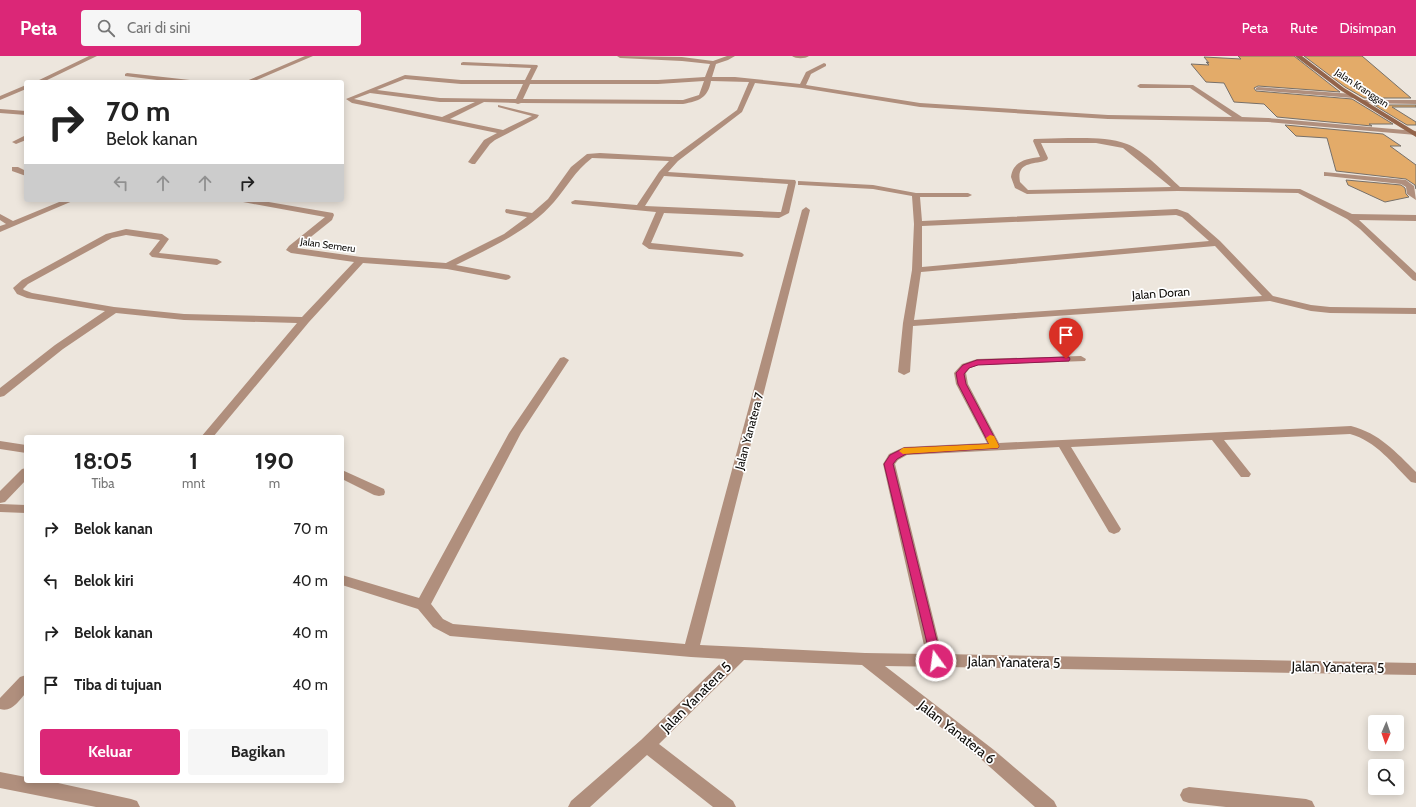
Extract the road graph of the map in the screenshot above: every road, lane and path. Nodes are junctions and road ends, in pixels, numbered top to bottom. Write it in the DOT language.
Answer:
graph roads {
  1 [pos="94,56"];
  2 [pos="310,56"];
  3 [pos="622,56"];
  4 [pos="732,56"];
  5 [pos="795,56"];
  6 [pos="806,56"];
  7 [pos="1298,56"];
  8 [pos="684,57"];
  9 [pos="713,63"];
  10 [pos="463,64"];
  11 [pos="824,65"];
  12 [pos="127,75"];
  13 [pos="708,79"];
  14 [pos="42,80"];
  15 [pos="172,80"];
  16 [pos="252,80"];
  17 [pos="528,81"];
  18 [pos="753,81"];
  19 [pos="802,86"];
  20 [pos="1140,86"];
  21 [pos="24,88"];
  22 [pos="1258,89"];
  23 [pos="370,91"];
  24 [pos="1353,96"];
  25 [pos="0,98"];
  26 [pos="479,101"];
  27 [pos="518,102"];
  28 [pos="1363,102"];
  29 [pos="1416,102"];
  30 [pos="0,111"];
  31 [pos="8,112"];
  32 [pos="24,113"];
  33 [pos="0,115"];
  34 [pos="444,119"];
  35 [pos="1241,120"];
  36 [pos="504,132"];
  37 [pos="1415,134"];
  38 [pos="24,138"];
  39 [pos="16,142"];
  40 [pos="675,159"];
  41 [pos="472,162"];
  42 [pos="15,169"];
  43 [pos="24,173"];
  44 [pos="662,174"];
  45 [pos="1327,174"];
  46 [pos="801,183"];
  47 [pos="1178,190"];
  48 [pos="916,195"];
  49 [pos="968,195"];
  50 [pos="1416,198"];
  51 [pos="66,202"];
  52 [pos="255,202"];
  53 [pos="575,202"];
  54 [pos="640,208"];
  55 [pos="661,210"];
  56 [pos="806,210"];
  57 [pos="509,211"];
  58 [pos="534,216"];
  59 [pos="0,217"];
  60 [pos="1350,217"];
  61 [pos="1416,218"];
  62 [pos="13,224"];
  63 [pos="918,224"];
  64 [pos="0,229"];
  65 [pos="1216,243"];
  66 [pos="739,254"];
  67 [pos="361,260"];
  68 [pos="217,262"];
  69 [pos="447,266"];
  70 [pos="917,270"];
  71 [pos="506,277"];
  72 [pos="1416,278"];
  73 [pos="1270,298"];
  74 [pos="114,310"];
  75 [pos="1416,311"];
  76 [pos="305,320"];
  77 [pos="908,323"];
  78 [pos="1081,359"];
  79 [pos="564,360"];
  80 [pos="904,372"];
  81 [pos="0,394"];
  82 [pos="209,435"];
  83 [pos="1215,436"];
  84 [pos="0,445"];
  85 [pos="1064,445"];
  86 [pos="995,446"];
  87 [pos="24,449"];
  88 [pos="24,474"];
  89 [pos="1245,474"];
  90 [pos="344,475"];
  91 [pos="1416,479"];
  92 [pos="379,492"];
  93 [pos="0,499"];
  94 [pos="0,508"];
  95 [pos="24,509"];
  96 [pos="1114,529"];
  97 [pos="344,581"];
  98 [pos="423,606"];
  99 [pos="691,651"];
  100 [pos="740,654"];
  101 [pos="865,659"];
  102 [pos="936,661"];
  103 [pos="1416,669"];
  104 [pos="24,684"];
  105 [pos="5,704"];
  106 [pos="647,745"];
  107 [pos="0,780"];
  108 [pos="1189,795"];
  109 [pos="131,807"];
  110 [pos="576,807"];
  111 [pos="727,807"];
  112 [pos="1048,807"];
  113 [pos="1306,807"];
  1 -- 14 [label="street"];
  2 -- 16 [label="street"];
  3 -- 8 [label="street"];
  4 -- 9 [label="street"];
  5 -- 6 [label="street"];
  7 -- 24 [label="main road, Jalan Kranggan"];
  8 -- 9 [label="street"];
  9 -- 13 [label="street"];
  10 -- 17 [label="street"];
  11 -- 19 [label="street"];
  12 -- 15 [label="street"];
  13 -- 17 [label="street"];
  13 -- 18 [label="street"];
  13 -- 27 [label="street"];
  17 -- 23 [label="street"];
  17 -- 27 [label="street"];
  18 -- 19 [label="street"];
  18 -- 40 [label="street"];
  19 -- 35 [label="street"];
  20 -- 35 [label="street"];
  21 -- 25 [label="street"];
  22 -- 24 [label="street"];
  23 -- 26 [label="street"];
  23 -- 34 [label="street"];
  24 -- 28 [label="main road, Jalan Kranggan"];
  26 -- 27 [label="street"];
  26 -- 34 [label="street"];
  26 -- 36 [label="street"];
  28 -- 29 [label="street"];
  28 -- 37 [label="main road, Jalan Kranggan"];
  30 -- 31 [label="street"];
  31 -- 32 [label="street"];
  31 -- 33 [label="street"];
  34 -- 36 [label="street"];
  35 -- 37 [label="street"];
  36 -- 41 [label="street"];
  38 -- 39 [label="street"];
  40 -- 44 [label="street"];
  40 -- 58 [label="street"];
  42 -- 43 [label="street"];
  44 -- 54 [label="street"];
  44 -- 55 [label="street"];
  45 -- 50 [label="street"];
  46 -- 48 [label="street"];
  47 -- 47 [label="street"];
  47 -- 60 [label="street"];
  48 -- 49 [label="street"];
  48 -- 63 [label="street"];
  51 -- 62 [label="street"];
  52 -- 67 [label="street, Jalan Semeru"];
  53 -- 54 [label="street"];
  54 -- 55 [label="street"];
  55 -- 66 [label="street"];
  56 -- 99 [label="street, Jalan Yanatera 7"];
  57 -- 58 [label="street"];
  58 -- 69 [label="street"];
  59 -- 62 [label="street"];
  60 -- 61 [label="street"];
  60 -- 72 [label="street"];
  62 -- 64 [label="street"];
  63 -- 65 [label="street"];
  63 -- 70 [label="street"];
  65 -- 70 [label="street"];
  65 -- 73 [label="street"];
  67 -- 69 [label="street"];
  67 -- 76 [label="street"];
  68 -- 74 [label="street"];
  69 -- 71 [label="street"];
  70 -- 77 [label="street"];
  73 -- 75 [label="street, Jalan Doran"];
  73 -- 77 [label="street, Jalan Doran"];
  74 -- 76 [label="street"];
  74 -- 81 [label="street"];
  76 -- 82 [label="street"];
  77 -- 80 [label="street"];
  78 -- 86 [label="street"];
  79 -- 98 [label="street"];
  83 -- 85 [label="street"];
  83 -- 89 [label="street"];
  83 -- 91 [label="street"];
  84 -- 87 [label="street"];
  85 -- 86 [label="street"];
  85 -- 96 [label="street"];
  86 -- 102 [label="street"];
  88 -- 93 [label="street"];
  90 -- 92 [label="street"];
  94 -- 95 [label="street"];
  97 -- 98 [label="street"];
  98 -- 99 [label="street"];
  99 -- 100 [label="street"];
  100 -- 101 [label="street, Jalan Yanatera 5"];
  100 -- 106 [label="street, Jalan Yanatera 5"];
  101 -- 102 [label="street, Jalan Yanatera 5"];
  101 -- 112 [label="street, Jalan Yanatera 6"];
  102 -- 103 [label="street, Jalan Yanatera 5"];
  104 -- 105 [label="street"];
  106 -- 110 [label="street, Jalan Yanatera 5"];
  106 -- 111 [label="street"];
  107 -- 109 [label="street"];
  108 -- 113 [label="street"];
}
